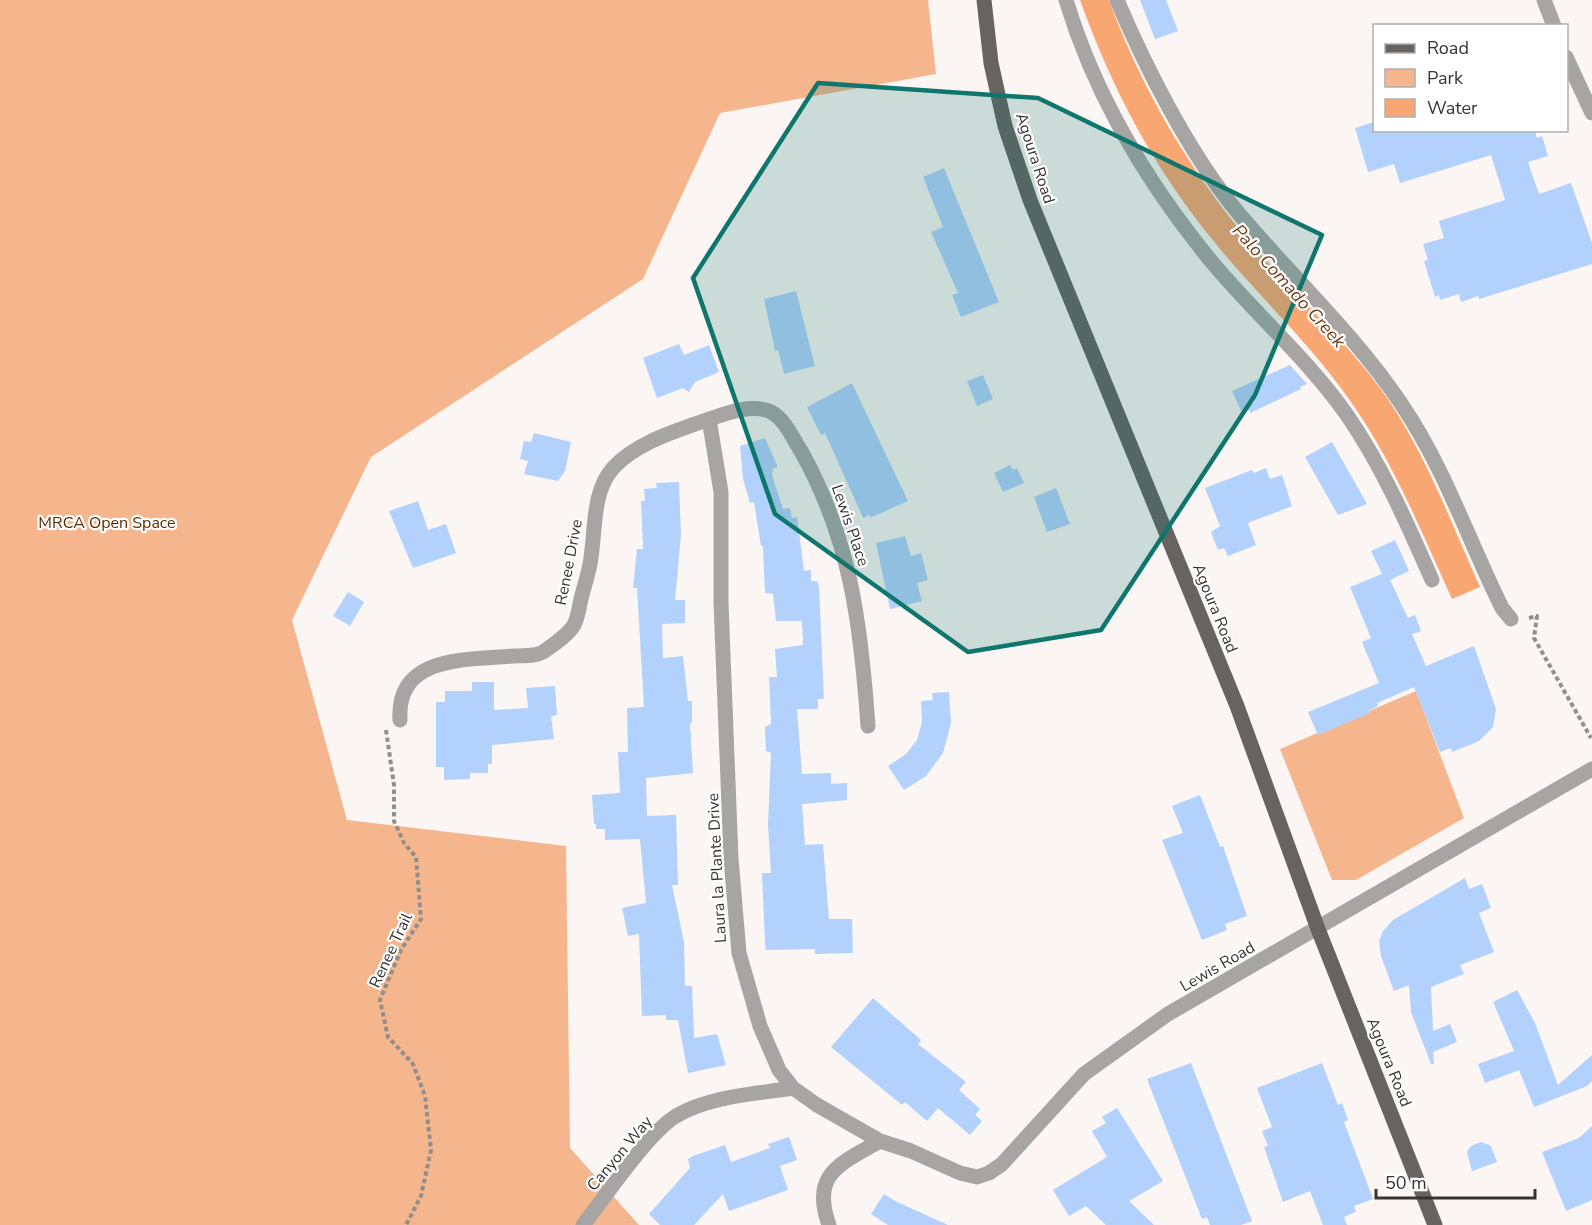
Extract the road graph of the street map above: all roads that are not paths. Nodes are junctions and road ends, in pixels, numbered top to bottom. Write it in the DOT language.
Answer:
graph roads {
  1 [pos="984,0"];
  2 [pos="1066,0"];
  3 [pos="1117,0"];
  4 [pos="1544,0"];
  5 [pos="1553,24"];
  6 [pos="1568,61"];
  7 [pos="1592,113"];
  8 [pos="709,419"];
  9 [pos="1432,580"];
  10 [pos="1511,619"];
  11 [pos="400,720"];
  12 [pos="868,726"];
  13 [pos="1592,769"];
  14 [pos="1318,929"];
  15 [pos="793,1088"];
  16 [pos="880,1141"];
  17 [pos="583,1225"];
  18 [pos="829,1225"];
  19 [pos="1435,1225"];
  1 -- 14 [label="main road, Agoura Road"];
  2 -- 9 [label="street"];
  3 -- 10 [label="street"];
  4 -- 5 [label="street"];
  6 -- 7 [label="street"];
  8 -- 11 [label="street, Renee Drive"];
  8 -- 12 [label="street, Lewis Place"];
  8 -- 15 [label="street, Laura la Plante Drive"];
  13 -- 14 [label="street, Lewis Road"];
  14 -- 16 [label="street, Lewis Road"];
  14 -- 19 [label="main road, Agoura Road"];
  15 -- 16 [label="street, Laura la Plante Drive"];
  15 -- 17 [label="street, Canyon Way"];
  16 -- 18 [label="street"];
}
